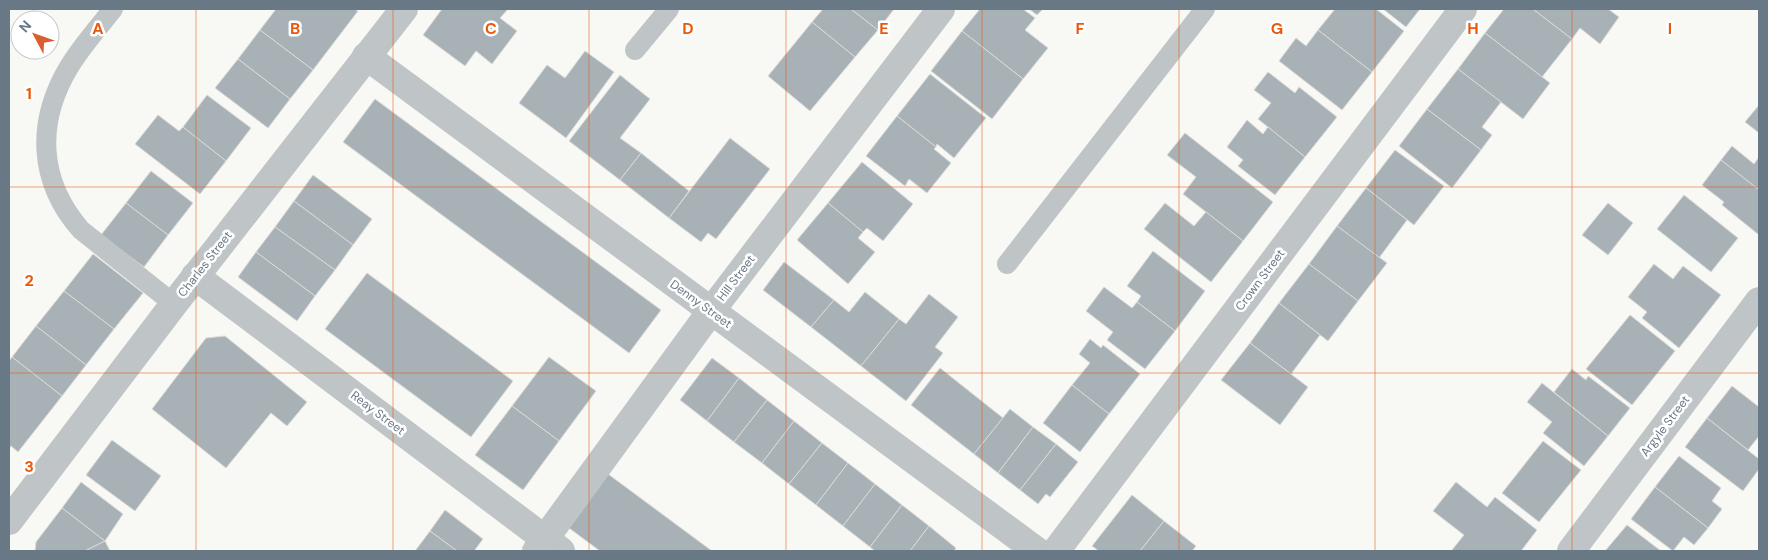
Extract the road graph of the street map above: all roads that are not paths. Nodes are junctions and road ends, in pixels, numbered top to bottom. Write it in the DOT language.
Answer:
graph roads {
  1 [pos="113,9"];
  2 [pos="404,9"];
  3 [pos="670,9"];
  4 [pos="941,9"];
  5 [pos="1205,9"];
  6 [pos="1463,9"];
  7 [pos="635,50"];
  8 [pos="366,56"];
  9 [pos="1007,264"];
  10 [pos="195,276"];
  11 [pos="1759,301"];
  12 [pos="174,304"];
  13 [pos="711,311"];
  14 [pos="9,521"];
  15 [pos="547,547"];
  16 [pos="1037,551"];
  17 [pos="1056,551"];
  18 [pos="1571,551"];
  1 -- 12 [label="lane"];
  2 -- 8 [label="street, Charles Street"];
  3 -- 7 [label="lane"];
  4 -- 13 [label="street, Hill Street"];
  5 -- 9 [label="lane"];
  6 -- 17 [label="street, Crown Street"];
  8 -- 10 [label="street, Charles Street"];
  8 -- 13 [label="street, Denny Street"];
  10 -- 12 [label="street, Charles Street"];
  10 -- 15 [label="street, Reay Street"];
  11 -- 18 [label="street, Argyle Street"];
  12 -- 14 [label="street, Charles Street"];
  13 -- 15 [label="street, Hill Street"];
  13 -- 16 [label="street, Denny Street"];
}
